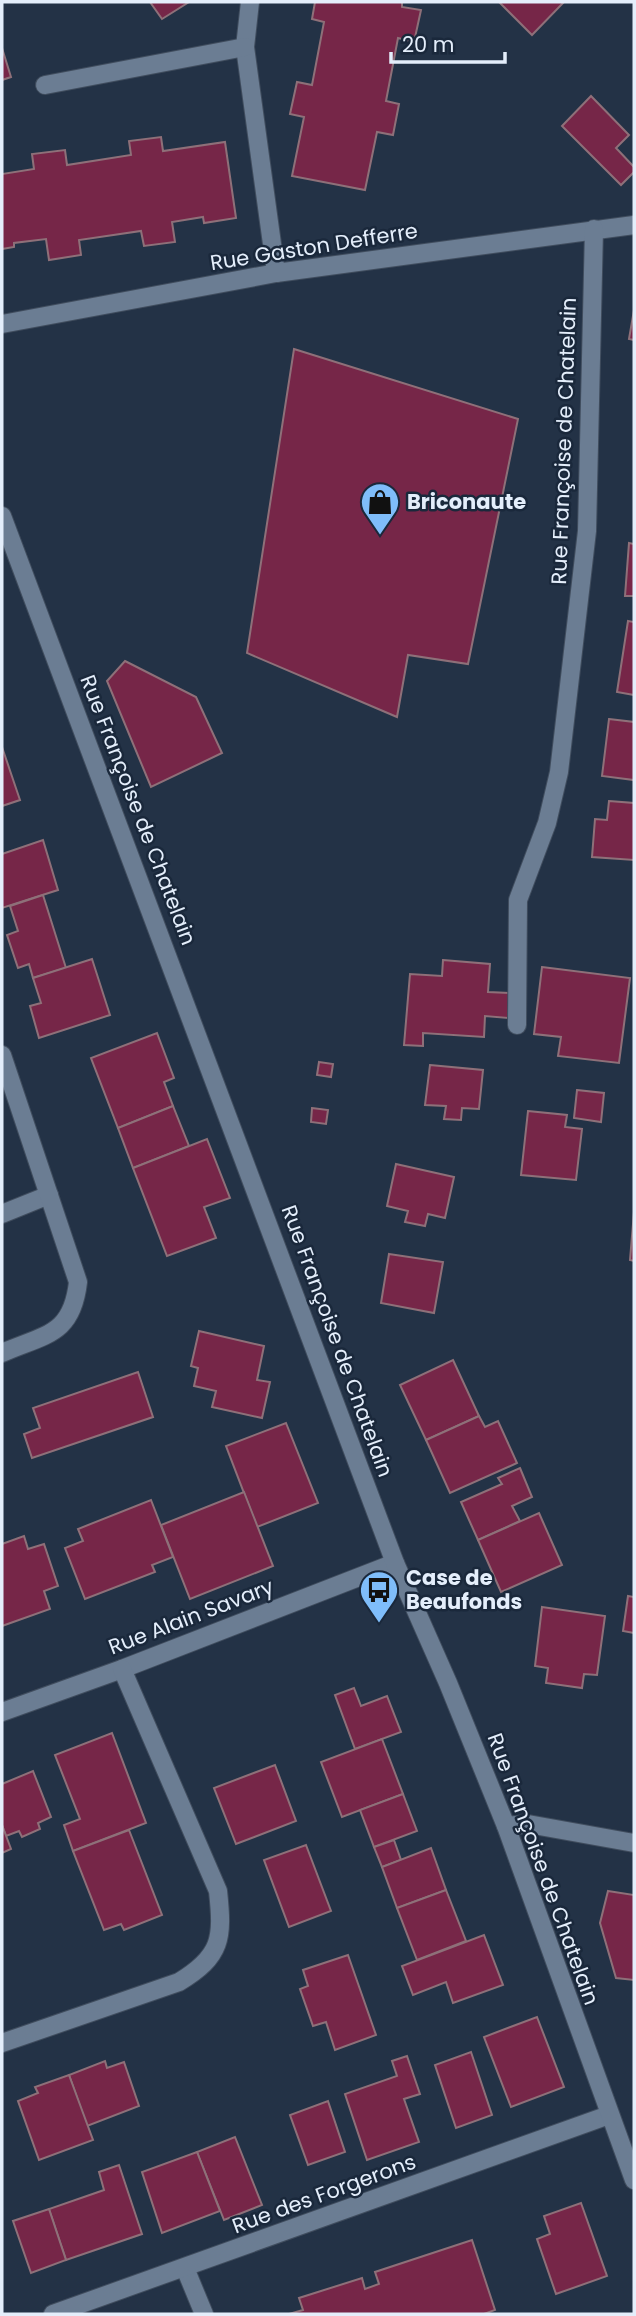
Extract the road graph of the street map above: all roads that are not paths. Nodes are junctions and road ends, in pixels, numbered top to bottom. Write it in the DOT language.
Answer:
graph roads {
  1 [pos="250,2"];
  2 [pos="245,47"];
  3 [pos="45,85"];
  4 [pos="634,225"];
  5 [pos="594,229"];
  6 [pos="276,273"];
  7 [pos="2,324"];
  8 [pos="2,516"];
  9 [pos="517,1025"];
  10 [pos="2,1055"];
  11 [pos="6,1088"];
  12 [pos="49,1195"];
  13 [pos="2,1214"];
  14 [pos="2,1353"];
  15 [pos="395,1563"];
  16 [pos="122,1669"];
  17 [pos="2,1712"];
  18 [pos="506,1826"];
  19 [pos="634,1843"];
  20 [pos="2,2043"];
  21 [pos="610,2115"];
  22 [pos="634,2180"];
  23 [pos="185,2268"];
  24 [pos="53,2314"];
  25 [pos="204,2314"];
  1 -- 2 [label="street"];
  2 -- 3 [label="street"];
  2 -- 6 [label="street"];
  4 -- 5 [label="street, Rue Gaston Defferre"];
  5 -- 6 [label="street, Rue Gaston Defferre"];
  5 -- 9 [label="street, Rue Françoise de Chatelain"];
  6 -- 7 [label="street, Rue Gaston Defferre"];
  8 -- 15 [label="street, Rue Françoise de Chatelain"];
  10 -- 11 [label="street"];
  11 -- 12 [label="street"];
  12 -- 13 [label="street"];
  12 -- 14 [label="street"];
  15 -- 16 [label="street, Rue Alain Savary"];
  15 -- 18 [label="street, Rue Françoise de Chatelain"];
  16 -- 17 [label="street, Rue Alain Savary"];
  16 -- 20 [label="street"];
  18 -- 19 [label="street"];
  18 -- 21 [label="street, Rue Françoise de Chatelain"];
  21 -- 22 [label="street, Rue Françoise de Chatelain"];
  21 -- 23 [label="street, Rue des Forgerons"];
  23 -- 24 [label="street, Rue des Forgerons"];
  23 -- 25 [label="street"];
}
